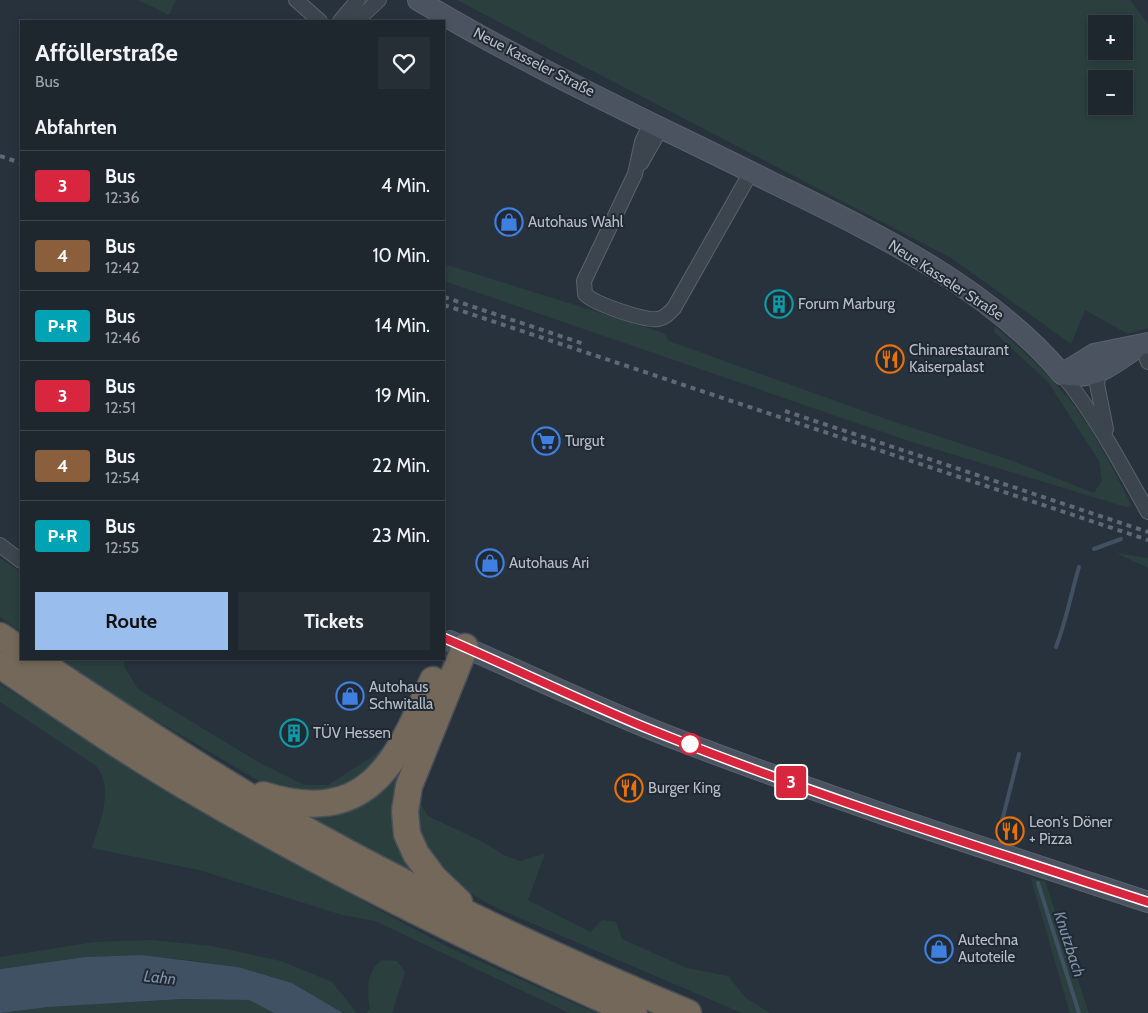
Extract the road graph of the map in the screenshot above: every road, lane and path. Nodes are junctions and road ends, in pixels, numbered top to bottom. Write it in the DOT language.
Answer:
graph roads {
  1 [pos="296,0"];
  2 [pos="358,0"];
  3 [pos="379,0"];
  4 [pos="418,0"];
  5 [pos="319,20"];
  6 [pos="341,20"];
  7 [pos="350,20"];
  8 [pos="656,125"];
  9 [pos="751,172"];
  10 [pos="1146,350"];
  11 [pos="1099,372"];
  12 [pos="1062,374"];
  13 [pos="1108,440"];
  14 [pos="1148,512"];
  15 [pos="0,545"];
  16 [pos="20,560"];
  17 [pos="0,636"];
  18 [pos="449,648"];
  19 [pos="20,649"];
  20 [pos="36,660"];
  21 [pos="443,660"];
  22 [pos="0,665"];
  23 [pos="231,786"];
  24 [pos="1148,902"];
  25 [pos="474,916"];
  26 [pos="634,1013"];
  27 [pos="688,1013"];
  1 -- 5 [label="street"];
  2 -- 6 [label="street"];
  3 -- 7 [label="street"];
  4 -- 8 [label="main road, Neue Kasseler Straße"];
  8 -- 9 [label="main road, Neue Kasseler Straße"];
  8 -- 9 [label="street"];
  9 -- 12 [label="main road, Neue Kasseler Straße"];
  10 -- 11 [label="main road"];
  10 -- 12 [label="main road"];
  11 -- 12 [label="main road"];
  11 -- 13 [label="street"];
  12 -- 13 [label="street, Neue Kasseler Straße"];
  13 -- 14 [label="street, Neue Kasseler Straße"];
  15 -- 16 [label="street"];
  17 -- 19 [label="highway"];
  18 -- 24 [label="main road"];
  18 -- 25 [label="highway"];
  20 -- 23 [label="highway"];
  21 -- 23 [label="highway"];
  22 -- 26 [label="highway"];
  23 -- 25 [label="highway"];
  25 -- 27 [label="highway"];
}
